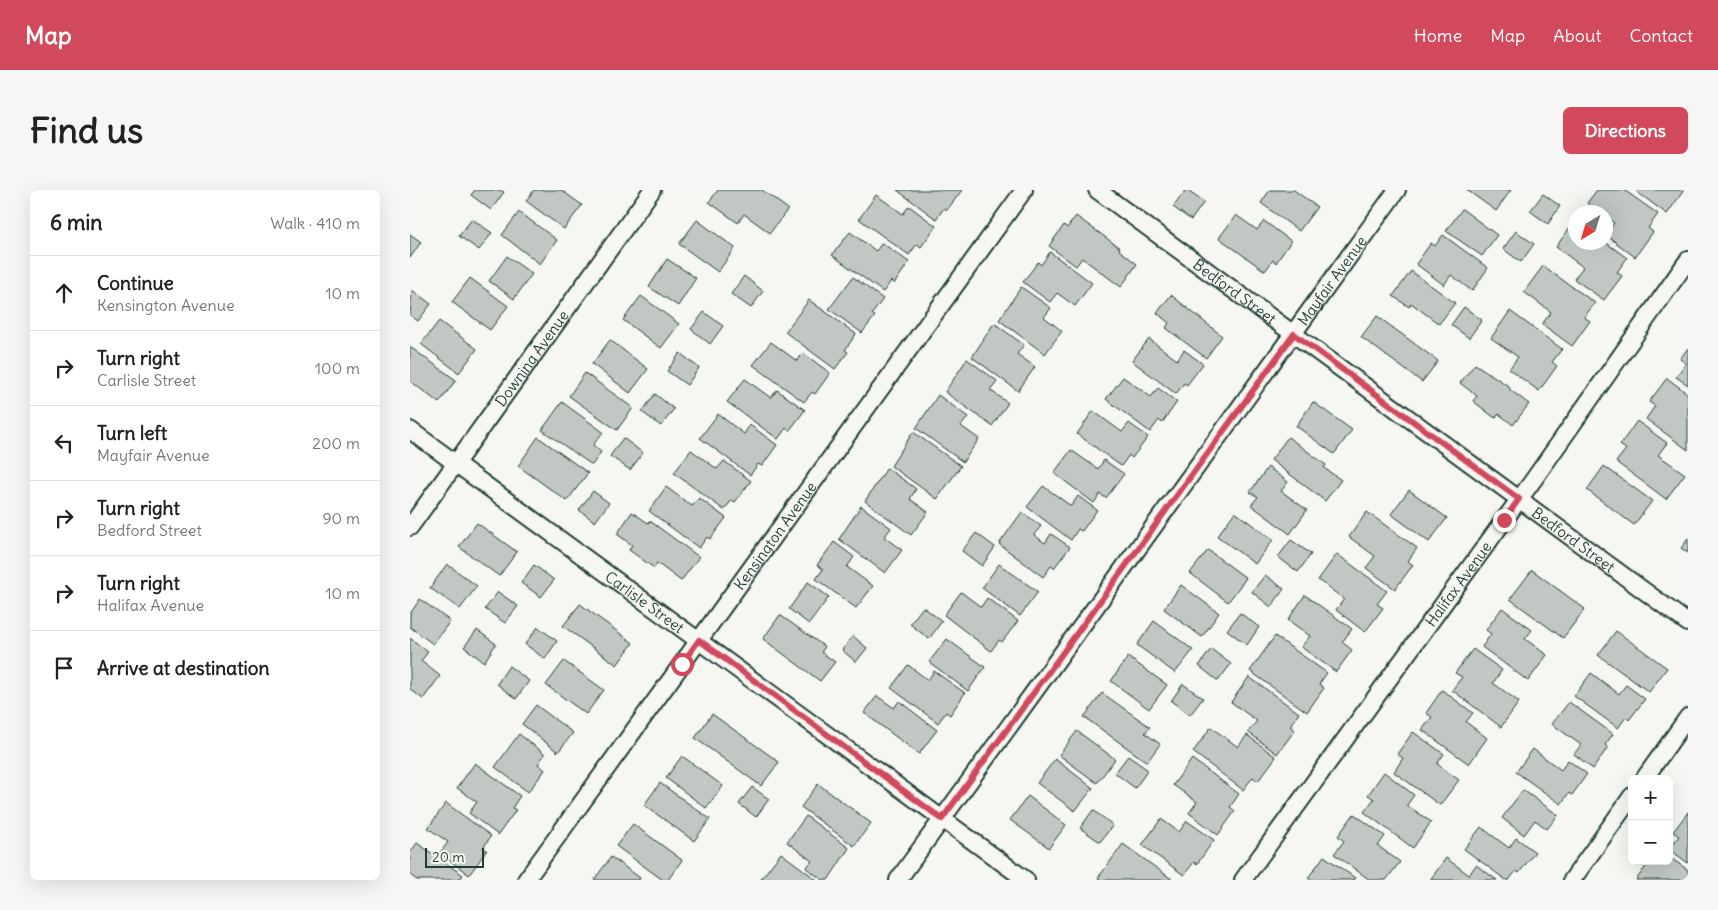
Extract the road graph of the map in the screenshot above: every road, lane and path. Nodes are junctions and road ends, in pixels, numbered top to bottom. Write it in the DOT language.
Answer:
graph roads {
  1 [pos="652,190"];
  2 [pos="1024,190"];
  3 [pos="1097,190"];
  4 [pos="1397,190"];
  5 [pos="1688,260"];
  6 [pos="1294,334"];
  7 [pos="410,430"];
  8 [pos="456,463"];
  9 [pos="1519,499"];
  10 [pos="410,526"];
  11 [pos="1688,623"];
  12 [pos="699,640"];
  13 [pos="1688,717"];
  14 [pos="1647,775"];
  15 [pos="1628,802"];
  16 [pos="942,819"];
  17 [pos="526,880"];
  18 [pos="898,880"];
  19 [pos="1026,880"];
  20 [pos="1243,880"];
  21 [pos="1572,880"];
  1 -- 8 [label="street, Downing Avenue"];
  2 -- 12 [label="street, Kensington Avenue"];
  3 -- 6 [label="street, Bedford Street"];
  4 -- 6 [label="street, Mayfair Avenue"];
  5 -- 9 [label="street, Halifax Avenue"];
  6 -- 9 [label="street, Bedford Street"];
  6 -- 16 [label="street, Mayfair Avenue"];
  7 -- 8 [label="street, Carlisle Street"];
  8 -- 10 [label="street, Downing Avenue"];
  8 -- 12 [label="street, Carlisle Street"];
  9 -- 11 [label="street, Bedford Street"];
  9 -- 20 [label="street, Halifax Avenue"];
  12 -- 16 [label="street, Carlisle Street"];
  12 -- 17 [label="street, Kensington Avenue"];
  13 -- 14 [label="street"];
  15 -- 21 [label="street"];
  16 -- 18 [label="street, Mayfair Avenue"];
  16 -- 19 [label="street, Carlisle Street"];
}
